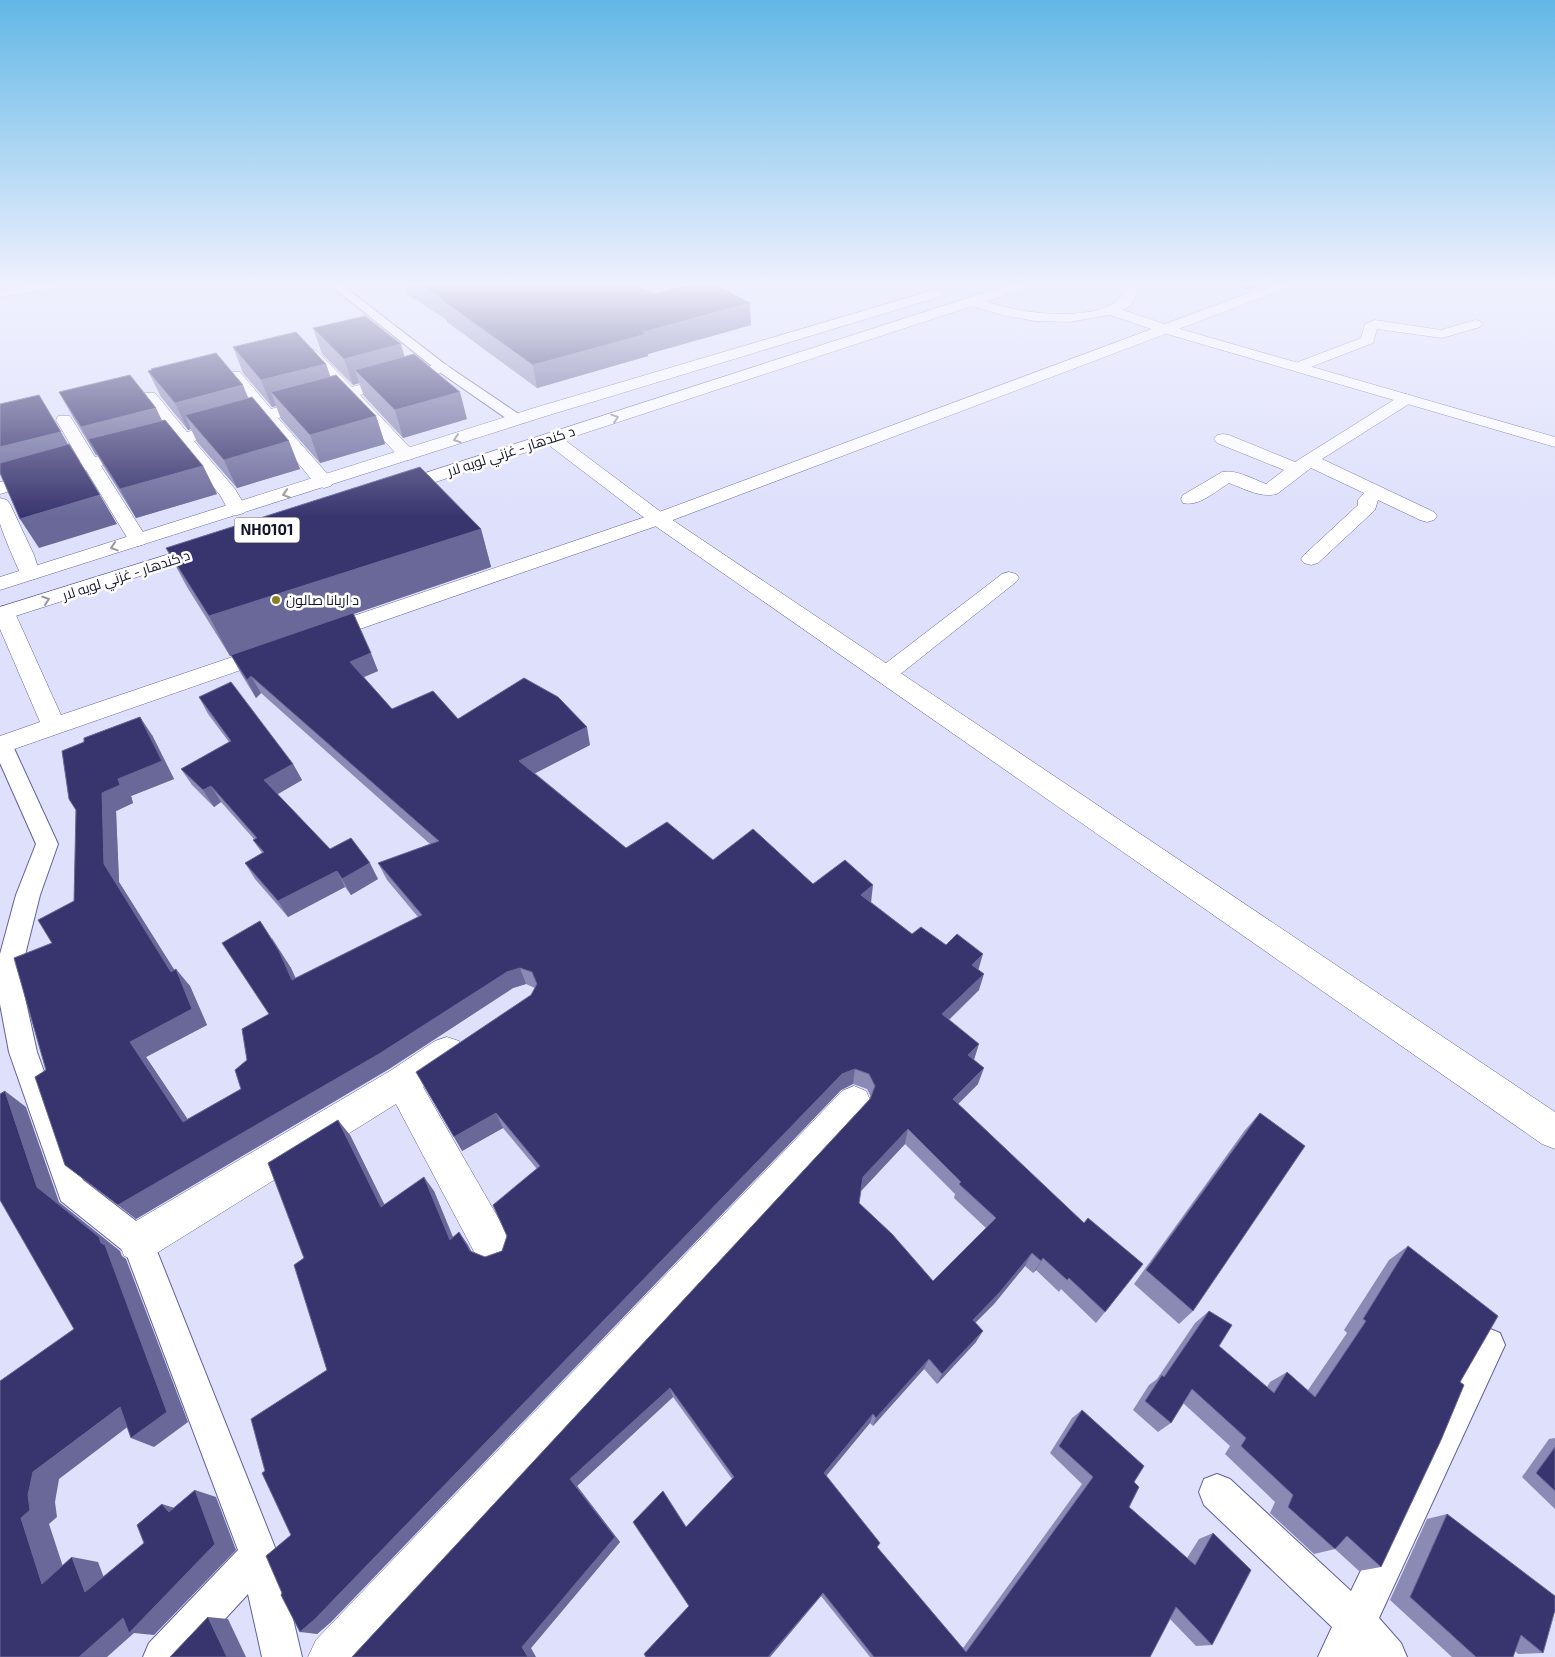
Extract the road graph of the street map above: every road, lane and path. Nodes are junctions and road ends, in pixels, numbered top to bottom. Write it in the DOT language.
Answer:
graph roads {
  1 [pos="320,362"];
  2 [pos="435,362"];
  3 [pos="708,362"];
  4 [pos="783,362"];
  5 [pos="1077,362"];
  6 [pos="1282,362"];
  7 [pos="1310,362"];
  8 [pos="1298,367"];
  9 [pos="442,368"];
  10 [pos="234,376"];
  11 [pos="348,392"];
  12 [pos="149,396"];
  13 [pos="1406,399"];
  14 [pos="266,415"];
  15 [pos="64,420"];
  16 [pos="518,420"];
  17 [pos="183,438"];
  18 [pos="552,438"];
  19 [pos="1223,439"];
  20 [pos="1555,442"];
  21 [pos="407,456"];
  22 [pos="92,463"];
  23 [pos="1303,465"];
  24 [pos="324,482"];
  25 [pos="0,488"];
  26 [pos="1377,492"];
  27 [pos="373,496"];
  28 [pos="1190,499"];
  29 [pos="0,504"];
  30 [pos="237,509"];
  31 [pos="1427,516"];
  32 [pos="658,519"];
  33 [pos="138,540"];
  34 [pos="222,544"];
  35 [pos="1311,559"];
  36 [pos="30,574"];
  37 [pos="1009,578"];
  38 [pos="0,584"];
  39 [pos="2,614"];
  40 [pos="309,639"];
  41 [pos="290,645"];
  42 [pos="885,675"];
  43 [pos="54,726"];
  44 [pos="1,745"];
  45 [pos="476,1033"];
  46 [pos="402,1082"];
  47 [pos="854,1102"];
  48 [pos="1555,1132"];
  49 [pos="138,1242"];
  50 [pos="494,1249"];
  51 [pos="1488,1345"];
  52 [pos="1218,1492"];
  53 [pos="259,1555"];
  54 [pos="1356,1623"];
  55 [pos="163,1657"];
  56 [pos="282,1657"];
  57 [pos="333,1657"];
  58 [pos="1338,1657"];
  59 [pos="1387,1657"];
  1 -- 11 [label="main road"];
  2 -- 9 [label="lane"];
  3 -- 16 [label="main road, د کندهار - غزني لويه لار / NH0101"];
  18 -- 4 [label="main road, د کندهار - غزني لويه لار, one-way"];
  5 -- 32 [label="main road"];
  6 -- 8 [label="main road"];
  7 -- 8 [label="main road"];
  8 -- 13 [label="main road"];
  9 -- 11 [label="main road"];
  9 -- 16 [label="lane"];
  10 -- 14 [label="main road"];
  11 -- 14 [label="main road"];
  11 -- 21 [label="main road"];
  12 -- 17 [label="main road"];
  13 -- 20 [label="main road"];
  13 -- 23 [label="main road"];
  14 -- 17 [label="main road"];
  14 -- 24 [label="main road"];
  15 -- 22 [label="main road"];
  16 -- 21 [label="main road, د کندهار - غزني لويه لار / NH0101, one-way"];
  17 -- 22 [label="main road"];
  17 -- 30 [label="main road"];
  18 -- 27 [label="main road, د کندهار - غزني لويه لار"];
  18 -- 32 [label="main road"];
  19 -- 23 [label="main road"];
  21 -- 24 [label="main road, د کندهار - غزني لويه لار / NH0101"];
  22 -- 25 [label="main road"];
  22 -- 33 [label="main road"];
  23 -- 26 [label="main road"];
  23 -- 28 [label="main road"];
  24 -- 30 [label="main road, د کندهار - غزني لويه لار / NH0101, one-way"];
  26 -- 31 [label="main road"];
  26 -- 35 [label="main road"];
  29 -- 36 [label="main road"];
  30 -- 33 [label="main road, د کندهار - غزني لويه لار / NH0101"];
  32 -- 40 [label="main road"];
  32 -- 42 [label="main road"];
  33 -- 36 [label="main road, د کندهار - غزني لويه لار / NH0101, one-way"];
  39 -- 34 [label="main road, د کندهار - غزني لويه لار / NH0101, one-way"];
  36 -- 38 [label="main road, د کندهار - غزني لويه لار / NH0101"];
  37 -- 42 [label="main road"];
  39 -- 43 [label="main road"];
  41 -- 43 [label="main road"];
  42 -- 48 [label="main road"];
  43 -- 44 [label="main road"];
  44 -- 49 [label="lane"];
  45 -- 46 [label="main road"];
  46 -- 49 [label="main road"];
  46 -- 50 [label="main road"];
  47 -- 57 [label="main road"];
  49 -- 53 [label="lane"];
  51 -- 54 [label="lane"];
  52 -- 54 [label="lane"];
  53 -- 55 [label="lane"];
  53 -- 56 [label="lane"];
  54 -- 58 [label="lane"];
  54 -- 59 [label="lane"];
}
